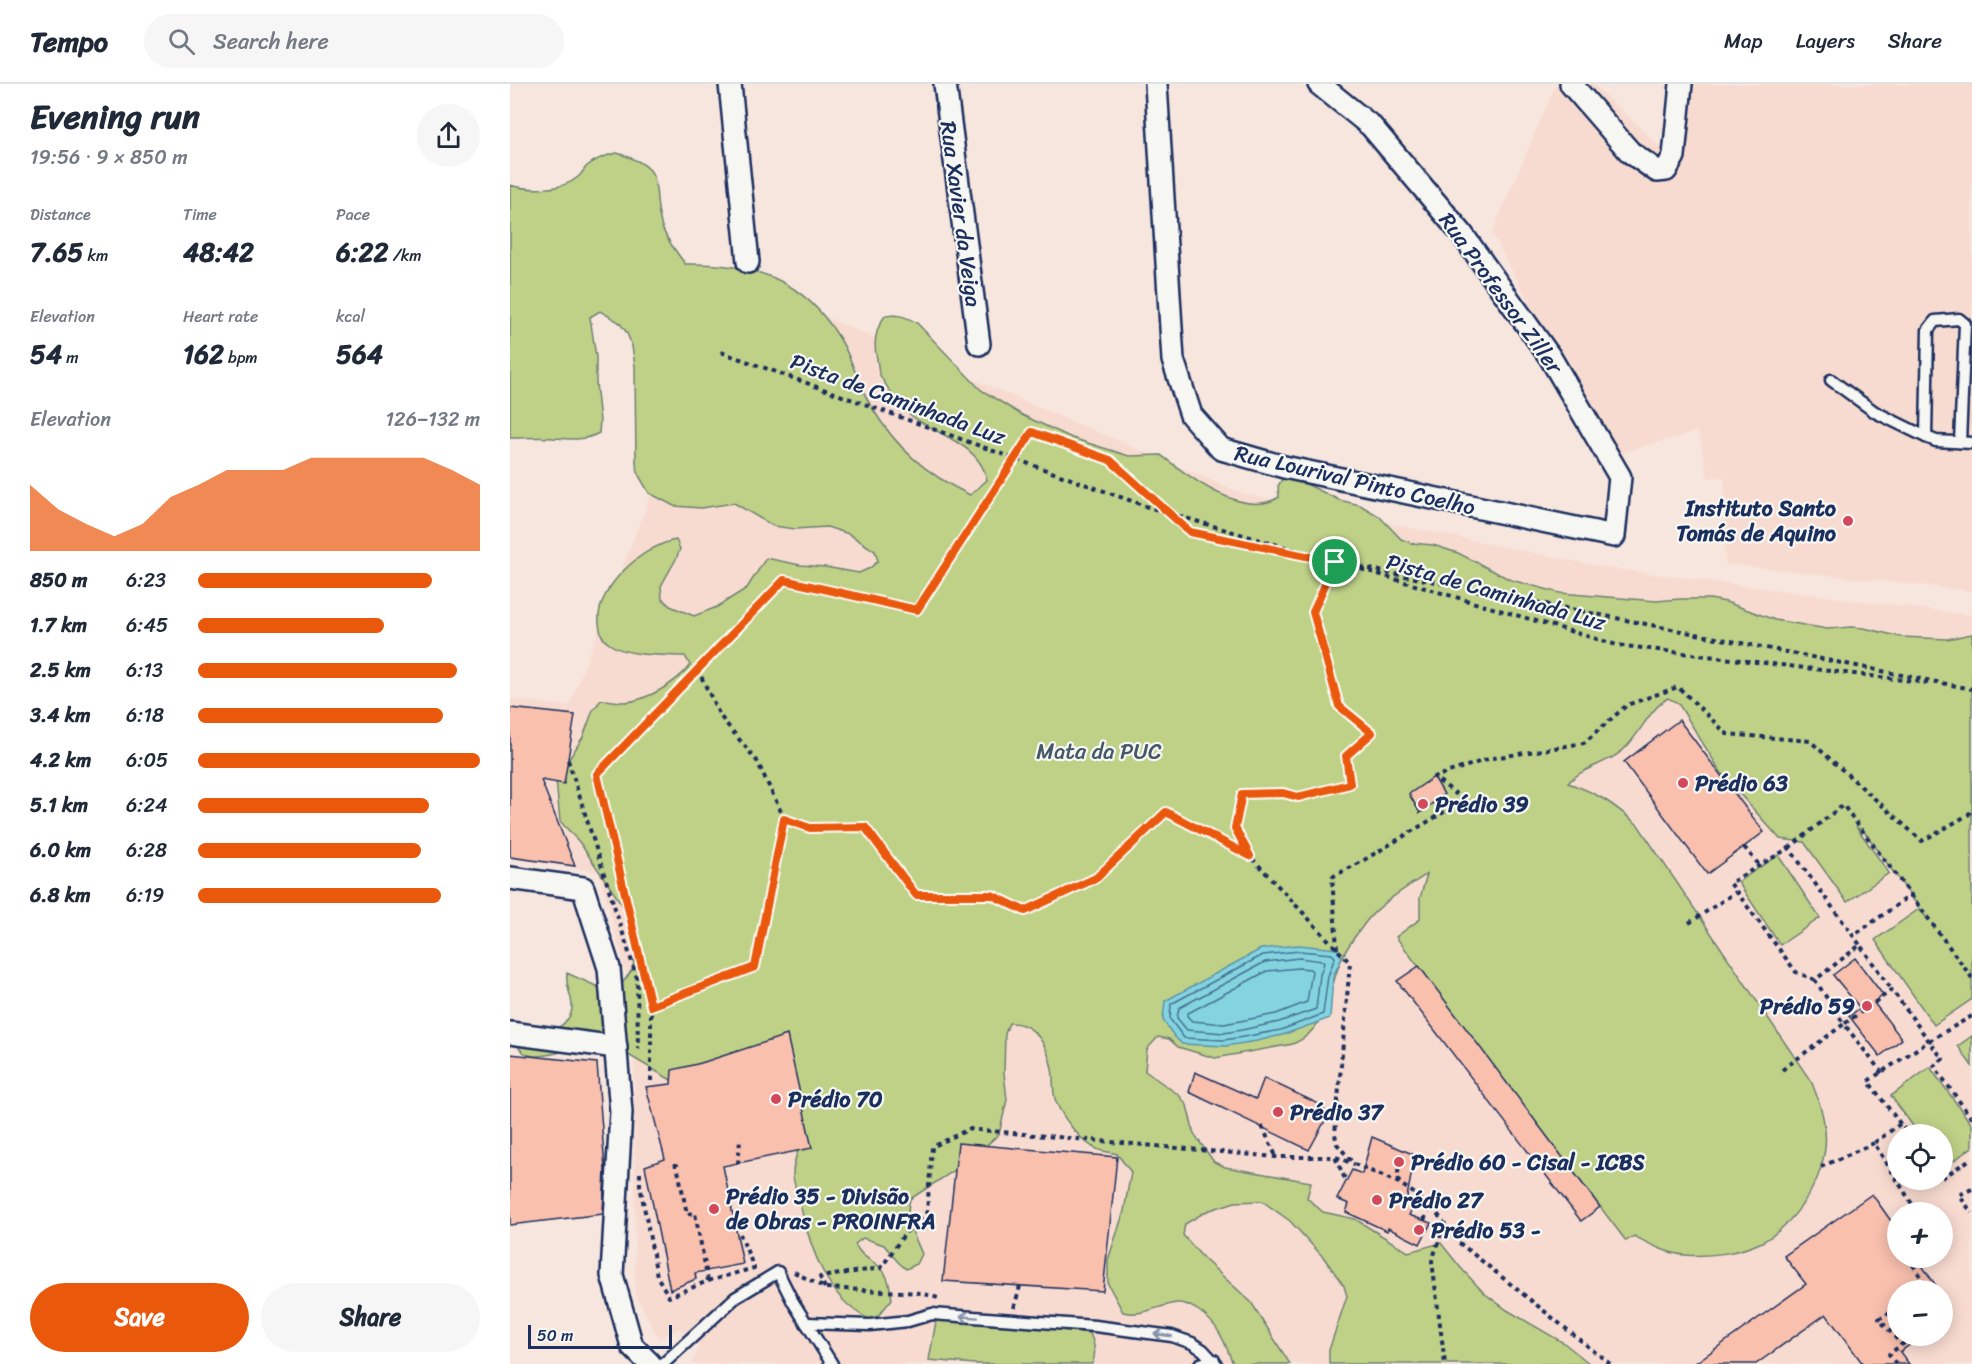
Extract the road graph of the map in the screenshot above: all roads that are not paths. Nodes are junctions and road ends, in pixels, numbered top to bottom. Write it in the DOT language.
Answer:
graph roads {
  1 [pos="730,84"];
  2 [pos="945,84"];
  3 [pos="1156,84"];
  4 [pos="1319,84"];
  5 [pos="1570,84"];
  6 [pos="1681,84"];
  7 [pos="748,262"];
  8 [pos="979,344"];
  9 [pos="1831,380"];
  10 [pos="1926,437"];
  11 [pos="1960,442"];
  12 [pos="1972,443"];
  13 [pos="1614,536"];
  14 [pos="510,878"];
  15 [pos="510,1034"];
  16 [pos="616,1047"];
  17 [pos="806,1323"];
  18 [pos="1215,1362"];
  19 [pos="650,1364"];
  20 [pos="663,1364"];
  21 [pos="832,1364"];
  22 [pos="1200,1364"];
  1 -- 7 [label="street"];
  2 -- 8 [label="street, Rua Xavier da Veiga"];
  3 -- 13 [label="street, Rua Lourival Pinto Coelho"];
  4 -- 13 [label="street, Rua Professor Ziller"];
  5 -- 6 [label="street"];
  9 -- 10 [label="lane"];
  10 -- 11 [label="lane"];
  10 -- 11 [label="lane"];
  11 -- 12 [label="lane"];
  14 -- 16 [label="street"];
  15 -- 16 [label="street"];
  16 -- 19 [label="street"];
  18 -- 17 [label="lane, one-way"];
  17 -- 20 [label="lane"];
  17 -- 21 [label="lane"];
  18 -- 22 [label="lane"];
}
